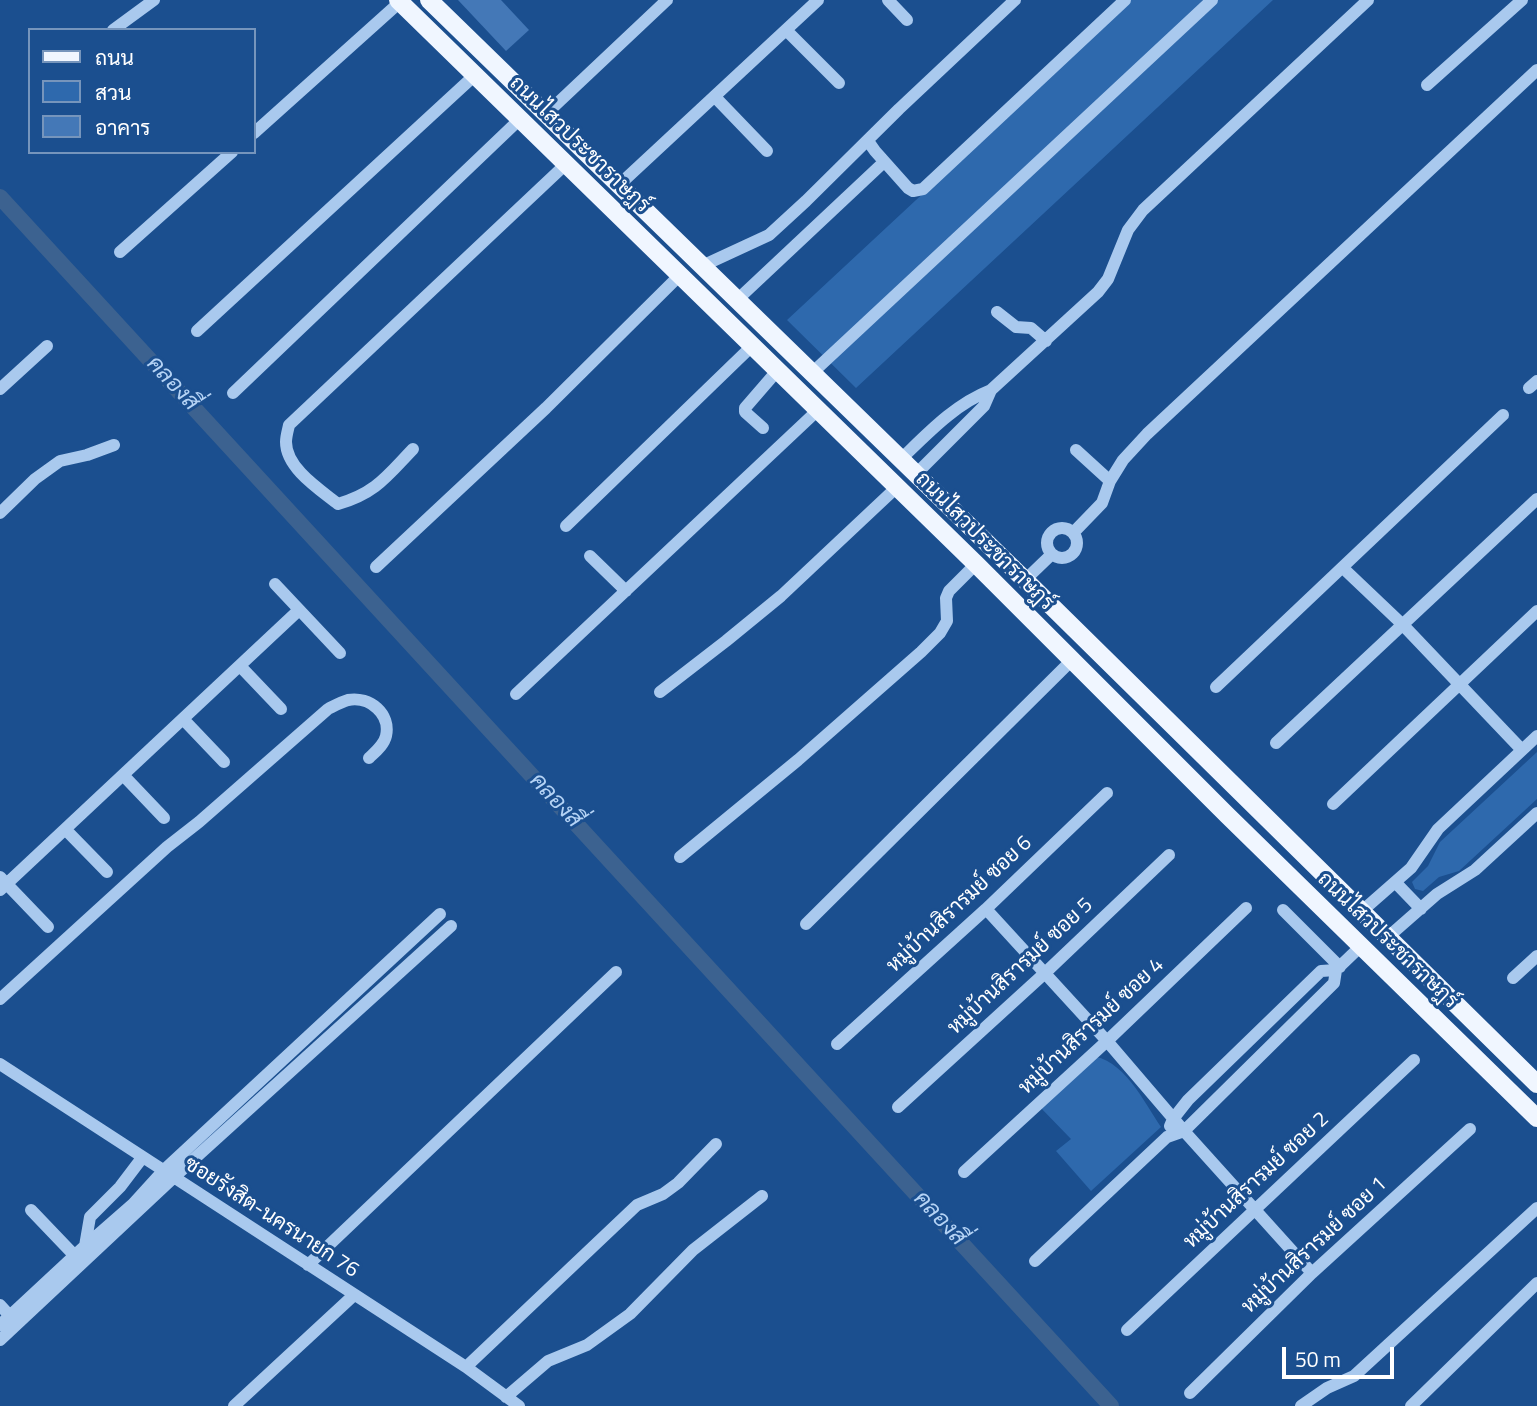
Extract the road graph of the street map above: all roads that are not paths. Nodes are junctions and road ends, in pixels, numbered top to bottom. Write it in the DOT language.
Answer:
graph roads {
  1 [pos="154,0"];
  2 [pos="429,0"];
  3 [pos="667,0"];
  4 [pos="818,0"];
  5 [pos="888,0"];
  6 [pos="1015,0"];
  7 [pos="1125,0"];
  8 [pos="1212,0"];
  9 [pos="1368,0"];
  10 [pos="1522,0"];
  11 [pos="399,1"];
  12 [pos="907,20"];
  13 [pos="116,28"];
  14 [pos="786,30"];
  15 [pos="1537,70"];
  16 [pos="475,75"];
  17 [pos="839,83"];
  18 [pos="1427,85"];
  19 [pos="715,97"];
  20 [pos="546,114"];
  21 [pos="520,119"];
  22 [pos="256,131"];
  23 [pos="868,141"];
  24 [pos="767,151"];
  25 [pos="230,154"];
  26 [pos="884,162"];
  27 [pos="566,164"];
  28 [pos="619,185"];
  29 [pos="806,201"];
  30 [pos="822,220"];
  31 [pos="120,251"];
  32 [pos="702,266"];
  33 [pos="680,275"];
  34 [pos="737,300"];
  35 [pos="997,313"];
  36 [pos="197,331"];
  37 [pos="1046,341"];
  38 [pos="47,346"];
  39 [pos="752,346"];
  40 [pos="777,370"];
  41 [pos="812,373"];
  42 [pos="0,389"];
  43 [pos="991,390"];
  44 [pos="233,393"];
  45 [pos="818,410"];
  46 [pos="1503,415"];
  47 [pos="763,428"];
  48 [pos="114,445"];
  49 [pos="413,449"];
  50 [pos="1076,450"];
  51 [pos="901,460"];
  52 [pos="916,474"];
  53 [pos="1110,481"];
  54 [pos="897,487"];
  55 [pos="1537,499"];
  56 [pos="0,513"];
  57 [pos="566,526"];
  58 [pos="1073,533"];
  59 [pos="1052,554"];
  60 [pos="590,556"];
  61 [pos="976,564"];
  62 [pos="376,567"];
  63 [pos="1343,568"];
  64 [pos="1025,580"];
  65 [pos="275,584"];
  66 [pos="626,591"];
  67 [pos="299,610"];
  68 [pos="1537,611"];
  69 [pos="1403,625"];
  70 [pos="340,653"];
  71 [pos="1071,661"];
  72 [pos="240,666"];
  73 [pos="1459,686"];
  74 [pos="1216,687"];
  75 [pos="660,692"];
  76 [pos="516,694"];
  77 [pos="281,709"];
  78 [pos="183,719"];
  79 [pos="1537,736"];
  80 [pos="1276,744"];
  81 [pos="1522,750"];
  82 [pos="369,758"];
  83 [pos="224,762"];
  84 [pos="123,775"];
  85 [pos="1107,793"];
  86 [pos="1245,796"];
  87 [pos="1333,804"];
  88 [pos="1537,813"];
  89 [pos="1227,815"];
  90 [pos="164,818"];
  91 [pos="65,829"];
  92 [pos="1169,855"];
  93 [pos="680,857"];
  94 [pos="107,872"];
  95 [pos="1395,882"];
  96 [pos="2,884"];
  97 [pos="1246,908"];
  98 [pos="986,909"];
  99 [pos="1422,909"];
  100 [pos="1283,910"];
  101 [pos="1362,911"];
  102 [pos="440,914"];
  103 [pos="806,924"];
  104 [pos="451,926"];
  105 [pos="48,927"];
  106 [pos="1388,937"];
  107 [pos="1360,947"];
  108 [pos="1537,956"];
  109 [pos="1338,968"];
  110 [pos="616,972"];
  111 [pos="1045,973"];
  112 [pos="1513,978"];
  113 [pos="0,999"];
  114 [pos="1273,1018"];
  115 [pos="1286,1031"];
  116 [pos="1107,1041"];
  117 [pos="837,1044"];
  118 [pos="1414,1060"];
  119 [pos="1226,1063"];
  120 [pos="0,1064"];
  121 [pos="1239,1077"];
  122 [pos="1537,1084"];
  123 [pos="898,1107"];
  124 [pos="1537,1118"];
  125 [pos="1173,1119"];
  126 [pos="1470,1129"];
  127 [pos="1184,1131"];
  128 [pos="1167,1137"];
  129 [pos="716,1144"];
  130 [pos="142,1158"];
  131 [pos="964,1172"];
  132 [pos="168,1175"];
  133 [pos="762,1196"];
  134 [pos="1537,1208"];
  135 [pos="1255,1209"];
  136 [pos="31,1210"];
  137 [pos="85,1246"];
  138 [pos="75,1256"];
  139 [pos="1035,1261"];
  140 [pos="308,1265"];
  141 [pos="1312,1273"];
  142 [pos="1537,1283"];
  143 [pos="354,1295"];
  144 [pos="0,1305"];
  145 [pos="10,1316"];
  146 [pos="0,1325"];
  147 [pos="1127,1330"];
  148 [pos="0,1340"];
  149 [pos="466,1367"];
  150 [pos="1190,1393"];
  151 [pos="506,1397"];
  152 [pos="234,1406"];
  153 [pos="519,1406"];
  154 [pos="1301,1406"];
  155 [pos="1411,1406"];
  1 -- 13 [label="street"];
  2 -- 20 [label="main road, ถนนไสวประชาราษฎร์"];
  3 -- 20 [label="street"];
  4 -- 14 [label="street"];
  5 -- 12 [label="street"];
  6 -- 23 [label="street"];
  7 -- 26 [label="street"];
  8 -- 41 [label="street"];
  9 -- 37 [label="street"];
  10 -- 18 [label="street"];
  11 -- 16 [label="main road, ถนนไสวประชาราษฎร์"];
  11 -- 22 [label="street"];
  14 -- 17 [label="street"];
  14 -- 19 [label="street"];
  15 -- 53 [label="street"];
  16 -- 21 [label="main road, ถนนไสวประชาราษฎร์"];
  16 -- 36 [label="street"];
  19 -- 24 [label="street"];
  19 -- 28 [label="street"];
  20 -- 28 [label="main road, ถนนไสวประชาราษฎร์"];
  21 -- 27 [label="main road, ถนนไสวประชาราษฎร์"];
  21 -- 44 [label="street"];
  23 -- 26 [label="street"];
  23 -- 29 [label="street"];
  25 -- 31 [label="street"];
  26 -- 30 [label="street"];
  27 -- 33 [label="main road, ถนนไสวประชาราษฎร์"];
  27 -- 49 [label="street"];
  28 -- 32 [label="main road, ถนนไสวประชาราษฎร์"];
  29 -- 30 [label="street"];
  29 -- 32 [label="street"];
  30 -- 34 [label="street"];
  32 -- 34 [label="main road, ถนนไสวประชาราษฎร์"];
  33 -- 39 [label="main road, ถนนไสวประชาราษฎร์"];
  33 -- 62 [label="street"];
  34 -- 41 [label="main road, ถนนไสวประชาราษฎร์"];
  35 -- 37 [label="street"];
  37 -- 43 [label="street"];
  38 -- 42 [label="street"];
  39 -- 40 [label="main road, ถนนไสวประชาราษฎร์"];
  39 -- 57 [label="street"];
  40 -- 45 [label="main road, ถนนไสวประชาราษฎร์"];
  40 -- 47 [label="street"];
  41 -- 51 [label="main road, ถนนไสวประชาราษฎร์"];
  43 -- 51 [label="street"];
  43 -- 52 [label="street"];
  45 -- 54 [label="main road, ถนนไสวประชาราษฎร์"];
  45 -- 66 [label="street"];
  46 -- 63 [label="street"];
  48 -- 56 [label="street"];
  50 -- 53 [label="street"];
  51 -- 52 [label="main road, ถนนไสวประชาราษฎร์"];
  52 -- 64 [label="main road, ถนนไสวประชาราษฎร์"];
  53 -- 58 [label="street"];
  54 -- 61 [label="main road, ถนนไสวประชาราษฎร์"];
  54 -- 75 [label="street"];
  55 -- 69 [label="street"];
  58 -- 59 [label="street"];
  58 -- 59 [label="street"];
  59 -- 64 [label="street"];
  60 -- 66 [label="street"];
  61 -- 71 [label="main road, ถนนไสวประชาราษฎร์"];
  61 -- 93 [label="street"];
  63 -- 69 [label="street"];
  63 -- 74 [label="street"];
  64 -- 86 [label="main road, ถนนไสวประชาราษฎร์"];
  65 -- 67 [label="street"];
  66 -- 76 [label="street"];
  67 -- 70 [label="street"];
  67 -- 72 [label="street"];
  68 -- 73 [label="street"];
  69 -- 73 [label="street"];
  69 -- 80 [label="street"];
  71 -- 89 [label="main road, ถนนไสวประชาราษฎร์"];
  71 -- 103 [label="street"];
  72 -- 77 [label="street"];
  72 -- 78 [label="street"];
  73 -- 81 [label="street"];
  73 -- 87 [label="street"];
  78 -- 83 [label="street"];
  78 -- 84 [label="street"];
  79 -- 81 [label="street"];
  81 -- 95 [label="street"];
  82 -- 113 [label="street"];
  84 -- 90 [label="street"];
  84 -- 91 [label="street"];
  85 -- 98 [label="street, หมู่บ้านสิรารมย์ ซอย 6"];
  86 -- 89 [label="main road"];
  86 -- 101 [label="main road, ถนนไสวประชาราษฎร์"];
  88 -- 99 [label="street"];
  89 -- 107 [label="main road, ถนนไสวประชาราษฎร์"];
  91 -- 94 [label="street"];
  91 -- 96 [label="street"];
  92 -- 111 [label="street, หมู่บ้านสิรารมย์ ซอย 5"];
  95 -- 99 [label="street"];
  95 -- 101 [label="street"];
  96 -- 105 [label="street"];
  97 -- 116 [label="street, หมู่บ้านสิรารมย์ ซอย 4"];
  98 -- 111 [label="street"];
  98 -- 117 [label="street, หมู่บ้านสิรารมย์ ซอย 6"];
  99 -- 106 [label="street"];
  100 -- 109 [label="street"];
  101 -- 106 [label="main road, ถนนไสวประชาราษฎร์"];
  102 -- 132 [label="street"];
  104 -- 132 [label="street"];
  106 -- 122 [label="main road, ถนนไสวประชาราษฎร์"];
  107 -- 109 [label="street"];
  107 -- 124 [label="main road, ถนนไสวประชาราษฎร์"];
  108 -- 112 [label="street"];
  109 -- 114 [label="street"];
  109 -- 115 [label="street"];
  110 -- 140 [label="street"];
  111 -- 116 [label="street"];
  111 -- 123 [label="street, หมู่บ้านสิรารมย์ ซอย 5"];
  114 -- 115 [label="street"];
  114 -- 119 [label="street"];
  115 -- 121 [label="street"];
  116 -- 125 [label="street"];
  116 -- 131 [label="street, หมู่บ้านสิรารมย์ ซอย 4"];
  118 -- 135 [label="street, หมู่บ้านสิรารมย์ ซอย 2"];
  119 -- 121 [label="street"];
  119 -- 125 [label="street"];
  120 -- 130 [label="street, ซอยรังสิต-นครนายก 76"];
  121 -- 127 [label="street"];
  125 -- 127 [label="street"];
  125 -- 128 [label="street"];
  126 -- 141 [label="street, หมู่บ้านสิรารมย์ ซอย 1"];
  127 -- 128 [label="street"];
  127 -- 135 [label="street"];
  128 -- 139 [label="street"];
  129 -- 149 [label="street"];
  130 -- 132 [label="street, ซอยรังสิต-นครนายก 76"];
  130 -- 137 [label="street"];
  132 -- 137 [label="street"];
  132 -- 140 [label="street, ซอยรังสิต-นครนายก 76"];
  132 -- 148 [label="street"];
  133 -- 151 [label="street"];
  134 -- 154 [label="street"];
  135 -- 141 [label="street"];
  135 -- 147 [label="street, หมู่บ้านสิรารมย์ ซอย 2"];
  136 -- 138 [label="street"];
  137 -- 138 [label="street"];
  138 -- 145 [label="street"];
  140 -- 143 [label="street, ซอยรังสิต-นครนายก 76"];
  141 -- 150 [label="street, หมู่บ้านสิรารมย์ ซอย 1"];
  142 -- 155 [label="street"];
  143 -- 149 [label="street, ซอยรังสิต-นครนายก 76"];
  143 -- 152 [label="street"];
  144 -- 145 [label="street"];
  145 -- 146 [label="street"];
  149 -- 151 [label="street, ซอยรังสิต-นครนายก 76"];
  151 -- 153 [label="street, ซอยรังสิต-นครนายก 76"];
}
